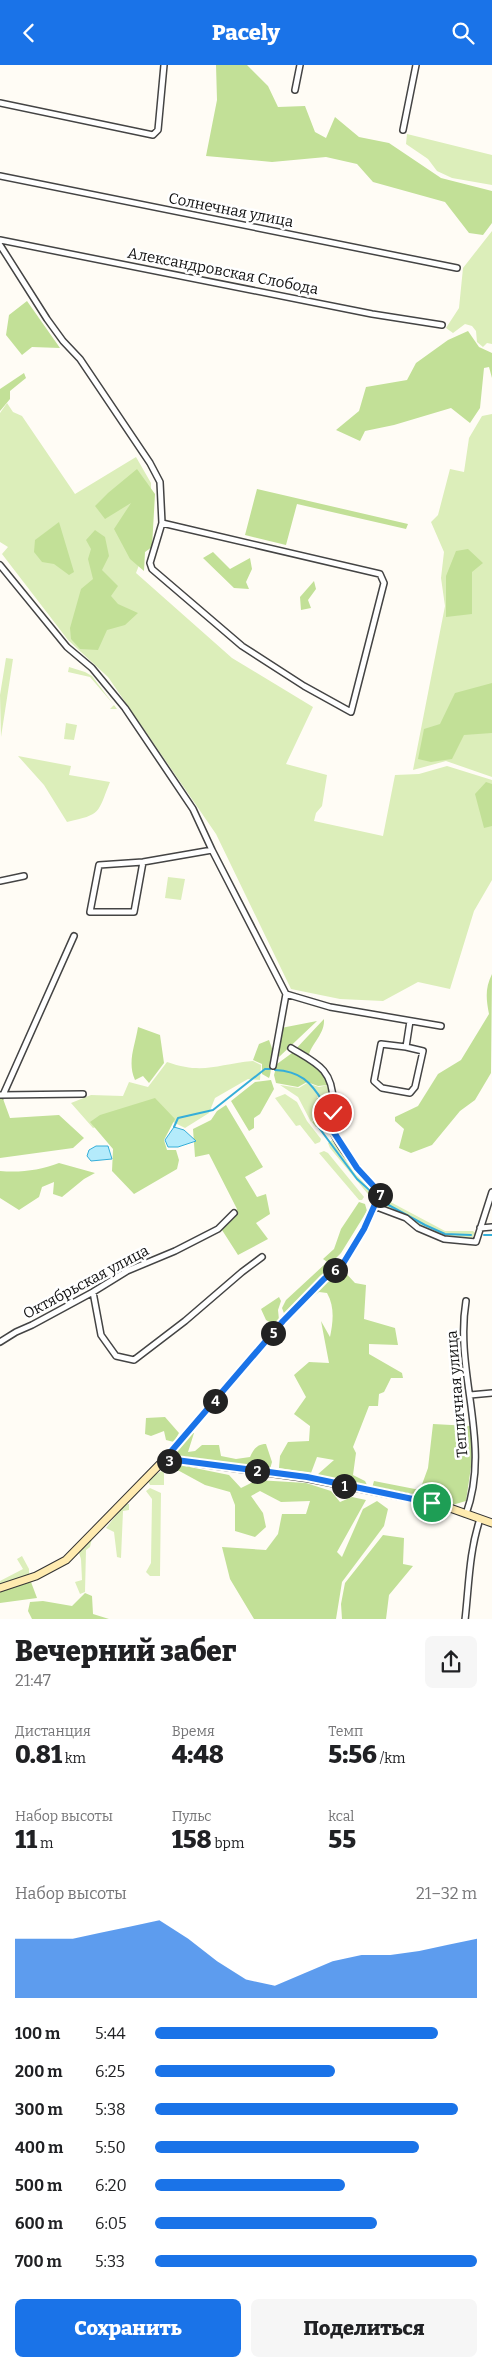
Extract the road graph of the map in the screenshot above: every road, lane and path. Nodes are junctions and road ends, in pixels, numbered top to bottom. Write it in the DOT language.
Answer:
graph roads {
  1 [pos="164,65"];
  2 [pos="300,65"];
  3 [pos="416,65"];
  4 [pos="295,90"];
  5 [pos="0,103"];
  6 [pos="403,130"];
  7 [pos="0,175"];
  8 [pos="0,240"];
  9 [pos="0,245"];
  10 [pos="457,268"];
  11 [pos="442,325"];
  12 [pos="162,523"];
  13 [pos="0,565"];
  14 [pos="212,850"];
  15 [pos="143,862"];
  16 [pos="24,877"];
  17 [pos="0,881"];
  18 [pos="74,936"];
  19 [pos="286,994"];
  20 [pos="410,1021"];
  21 [pos="441,1026"];
  22 [pos="406,1047"];
  23 [pos="291,1048"];
  24 [pos="273,1066"];
  25 [pos="84,1094"];
  26 [pos="2,1095"];
  27 [pos="492,1192"];
  28 [pos="377,1199"];
  29 [pos="234,1213"];
  30 [pos="492,1227"];
  31 [pos="480,1229"];
  32 [pos="262,1257"];
  33 [pos="93,1292"];
  34 [pos="466,1301"];
  35 [pos="0,1342"];
  36 [pos="492,1393"];
  37 [pos="470,1395"];
  38 [pos="162,1462"];
  39 [pos="466,1514"];
  40 [pos="480,1519"];
  41 [pos="492,1523"];
  42 [pos="0,1588"];
  43 [pos="465,1619"];
  1 -- 5 [label="street"];
  2 -- 4 [label="street"];
  3 -- 6 [label="street"];
  7 -- 10 [label="street, Солнечная улица"];
  8 -- 11 [label="street, Александровская Слобода"];
  9 -- 12 [label="street"];
  12 -- 12 [label="street"];
  13 -- 14 [label="street"];
  14 -- 15 [label="street"];
  14 -- 19 [label="street"];
  15 -- 15 [label="street"];
  16 -- 17 [label="street"];
  18 -- 26 [label="street"];
  19 -- 20 [label="street"];
  19 -- 24 [label="street"];
  20 -- 21 [label="street"];
  20 -- 22 [label="street"];
  22 -- 22 [label="street"];
  23 -- 28 [label="street"];
  25 -- 26 [label="street"];
  27 -- 31 [label="street"];
  28 -- 31 [label="street"];
  28 -- 38 [label="street"];
  29 -- 33 [label="street, Октябрьская улица"];
  30 -- 31 [label="street"];
  32 -- 33 [label="street"];
  33 -- 35 [label="street, Октябрьская улица"];
  34 -- 37 [label="street, Тепличная улица"];
  36 -- 37 [label="street"];
  37 -- 39 [label="street, Тепличная улица"];
  38 -- 39 [label="street"];
  38 -- 42 [label="street"];
  39 -- 40 [label="street"];
  40 -- 41 [label="street"];
  40 -- 43 [label="street"];
}
